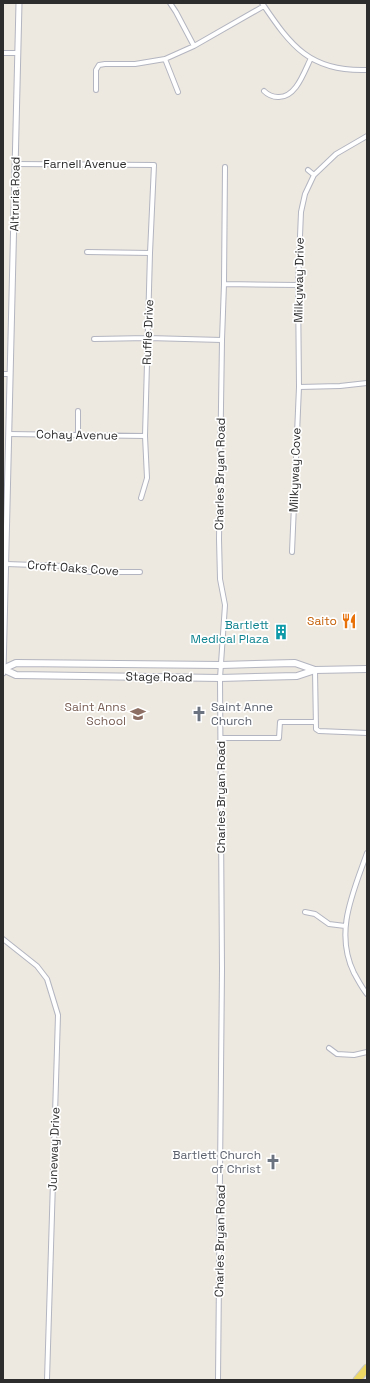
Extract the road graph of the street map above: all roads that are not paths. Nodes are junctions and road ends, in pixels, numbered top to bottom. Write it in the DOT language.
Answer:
graph roads {
  1 [pos="19,3"];
  2 [pos="170,3"];
  3 [pos="263,5"];
  4 [pos="194,46"];
  5 [pos="3,53"];
  6 [pos="18,53"];
  7 [pos="311,58"];
  8 [pos="165,59"];
  9 [pos="95,60"];
  10 [pos="99,65"];
  11 [pos="367,70"];
  12 [pos="96,90"];
  13 [pos="264,90"];
  14 [pos="178,92"];
  15 [pos="367,136"];
  16 [pos="15,164"];
  17 [pos="154,165"];
  18 [pos="225,167"];
  19 [pos="308,170"];
  20 [pos="314,175"];
  21 [pos="86,252"];
  22 [pos="150,253"];
  23 [pos="224,284"];
  24 [pos="298,285"];
  25 [pos="148,338"];
  26 [pos="94,339"];
  27 [pos="222,340"];
  28 [pos="3,374"];
  29 [pos="10,374"];
  30 [pos="367,384"];
  31 [pos="299,387"];
  32 [pos="78,411"];
  33 [pos="9,434"];
  34 [pos="78,435"];
  35 [pos="145,436"];
  36 [pos="141,498"];
  37 [pos="292,552"];
  38 [pos="6,564"];
  39 [pos="140,572"];
  40 [pos="117,663"];
  41 [pos="221,665"];
  42 [pos="3,669"];
  43 [pos="367,669"];
  44 [pos="314,670"];
  45 [pos="3,672"];
  46 [pos="117,677"];
  47 [pos="220,678"];
  48 [pos="316,722"];
  49 [pos="367,733"];
  50 [pos="220,738"];
  51 [pos="367,853"];
  52 [pos="305,912"];
  53 [pos="345,926"];
  54 [pos="3,939"];
  55 [pos="367,994"];
  56 [pos="330,1048"];
  57 [pos="367,1052"];
  58 [pos="367,1368"];
  59 [pos="47,1380"];
  60 [pos="218,1380"];
  61 [pos="357,1380"];
  1 -- 6 [label="street, Altruria Road"];
  2 -- 4 [label="street"];
  3 -- 4 [label="street"];
  3 -- 7 [label="street"];
  4 -- 8 [label="street"];
  5 -- 6 [label="street"];
  6 -- 16 [label="street, Altruria Road"];
  7 -- 11 [label="street"];
  7 -- 13 [label="street"];
  8 -- 10 [label="street"];
  8 -- 14 [label="street"];
  9 -- 10 [label="street"];
  10 -- 12 [label="street"];
  15 -- 20 [label="street, Milkyway Drive"];
  16 -- 17 [label="street, Farnell Avenue"];
  16 -- 29 [label="street, Altruria Road"];
  17 -- 22 [label="street, Ruffle Drive"];
  18 -- 23 [label="street, Charles Bryan Road"];
  19 -- 20 [label="street"];
  20 -- 24 [label="street, Milkyway Drive"];
  21 -- 22 [label="street"];
  22 -- 25 [label="street, Ruffle Drive"];
  23 -- 24 [label="street"];
  23 -- 27 [label="street, Charles Bryan Road"];
  24 -- 31 [label="street, Milkyway Drive"];
  25 -- 26 [label="street"];
  25 -- 27 [label="street"];
  25 -- 35 [label="street, Ruffle Drive"];
  27 -- 41 [label="street, Charles Bryan Road"];
  28 -- 29 [label="street"];
  29 -- 33 [label="street, Altruria Road"];
  30 -- 31 [label="street"];
  31 -- 37 [label="street, Milkyway Cove"];
  32 -- 34 [label="street"];
  33 -- 34 [label="street, Cohay Avenue"];
  33 -- 38 [label="street, Altruria Road"];
  34 -- 35 [label="street, Cohay Avenue"];
  35 -- 36 [label="street, Ruffle Drive"];
  38 -- 39 [label="street, Croft Oaks Cove"];
  38 -- 42 [label="street, Altruria Road"];
  40 -- 41 [label="main road, Stage Road"];
  40 -- 42 [label="main road, Stage Road"];
  40 -- 46 [label="main road"];
  41 -- 44 [label="main road, Stage Road"];
  41 -- 47 [label="street, Charles Bryan Road"];
  42 -- 45 [label="street, Altruria Road"];
  42 -- 46 [label="main road, Stage Road"];
  43 -- 44 [label="main road, Stage Road"];
  44 -- 47 [label="main road, Stage Road"];
  44 -- 48 [label="street"];
  46 -- 47 [label="main road, Stage Road"];
  47 -- 50 [label="street, Charles Bryan Road"];
  48 -- 49 [label="street"];
  48 -- 50 [label="street"];
  50 -- 60 [label="street, Charles Bryan Road"];
  51 -- 53 [label="street"];
  52 -- 53 [label="street"];
  53 -- 55 [label="street"];
  54 -- 59 [label="street, Juneway Drive"];
  56 -- 57 [label="street"];
  58 -- 61 [label="main road"];
}
